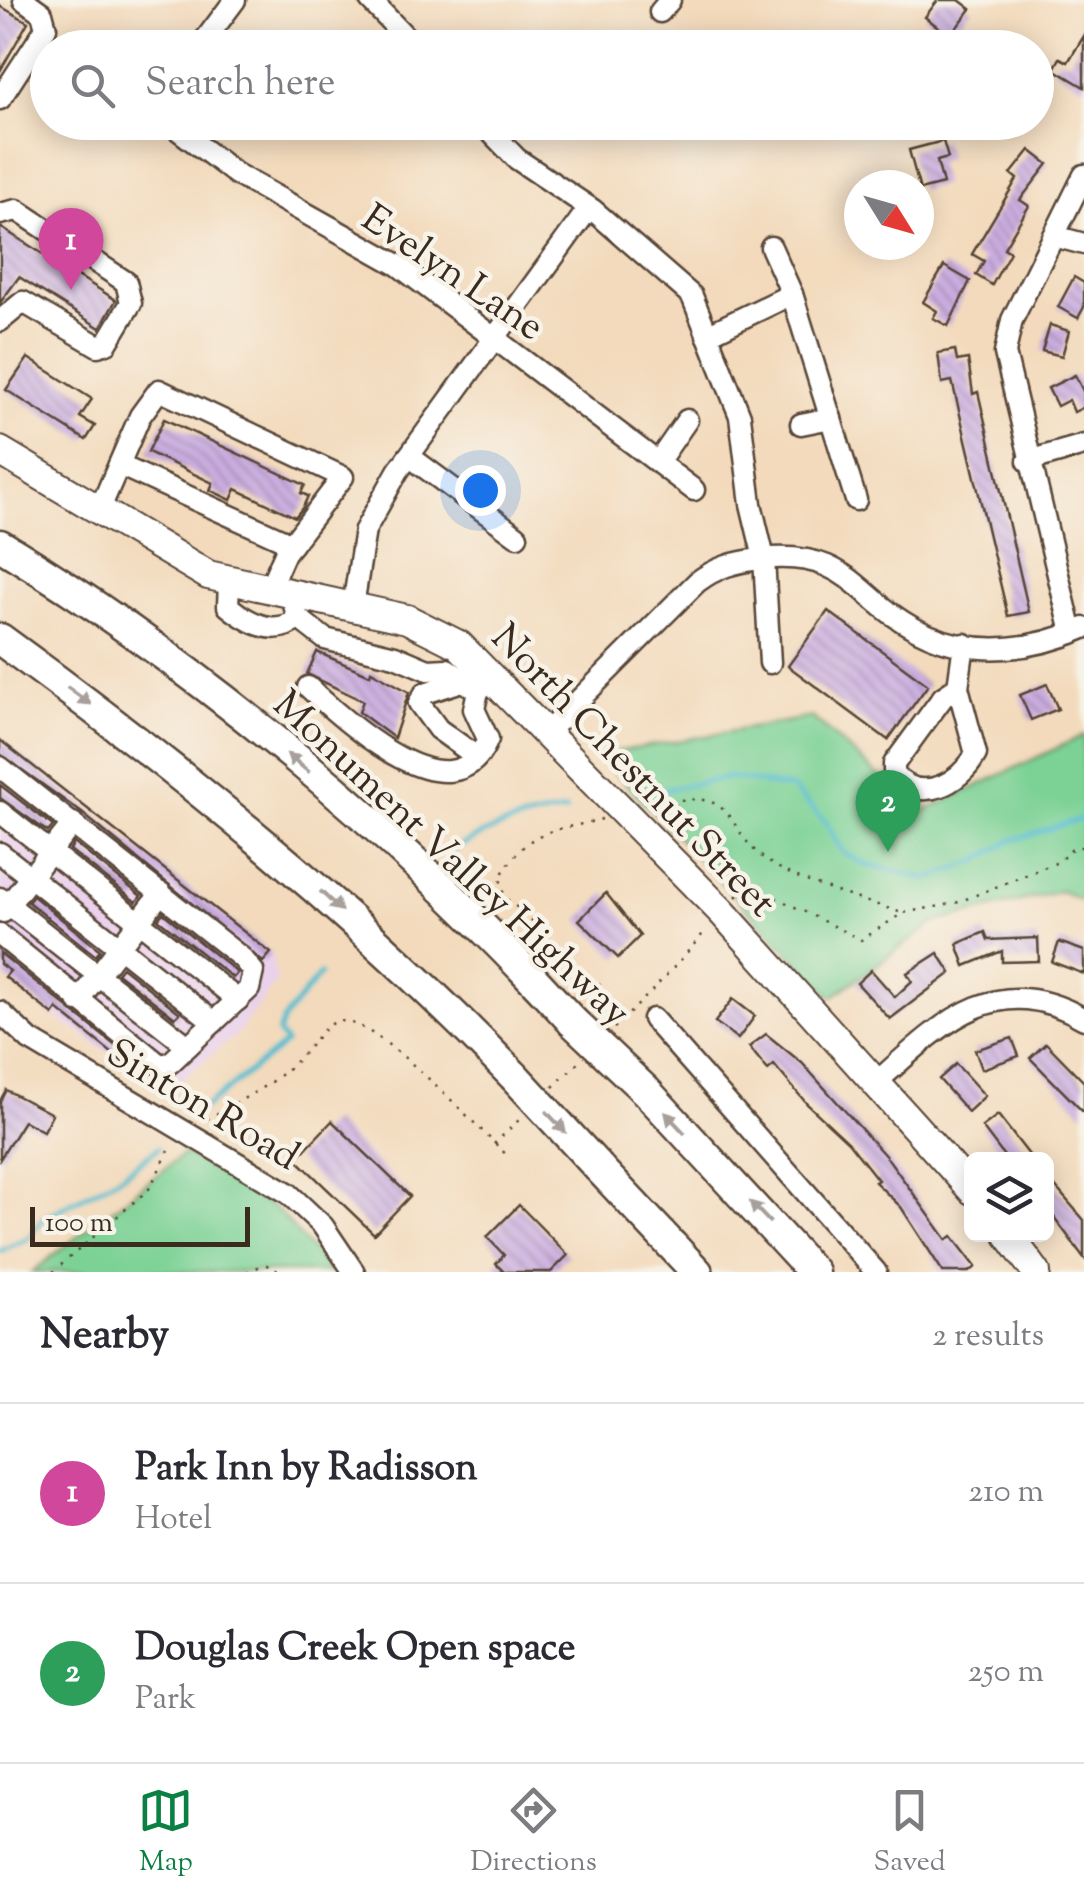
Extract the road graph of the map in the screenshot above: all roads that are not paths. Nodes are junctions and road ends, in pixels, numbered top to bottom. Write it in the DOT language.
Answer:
graph roads {
  1 [pos="24,0"];
  2 [pos="235,0"];
  3 [pos="370,0"];
  4 [pos="45,30"];
  5 [pos="212,30"];
  6 [pos="399,30"];
  7 [pos="30,53"];
  8 [pos="0,99"];
  9 [pos="192,140"];
  10 [pos="498,140"];
  11 [pos="1084,175"];
  12 [pos="589,208"];
  13 [pos="0,214"];
  14 [pos="1054,236"];
  15 [pos="1084,244"];
  16 [pos="771,248"];
  17 [pos="792,294"];
  18 [pos="0,321"];
  19 [pos="707,335"];
  20 [pos="496,339"];
  21 [pos="830,418"];
  22 [pos="687,420"];
  23 [pos="801,424"];
  24 [pos="1084,445"];
  25 [pos="0,451"];
  26 [pos="409,456"];
  27 [pos="1028,461"];
  28 [pos="658,462"];
  29 [pos="119,465"];
  30 [pos="694,490"];
  31 [pos="856,500"];
  32 [pos="98,513"];
  33 [pos="517,536"];
  34 [pos="292,544"];
  35 [pos="0,546"];
  36 [pos="764,558"];
  37 [pos="229,582"];
  38 [pos="286,601"];
  39 [pos="353,606"];
  40 [pos="1078,631"];
  41 [pos="0,638"];
  42 [pos="964,644"];
  43 [pos="770,663"];
  44 [pos="479,682"];
  45 [pos="308,687"];
  46 [pos="958,687"];
  47 [pos="547,732"];
  48 [pos="477,757"];
  49 [pos="0,767"];
  50 [pos="0,812"];
  51 [pos="72,823"];
  52 [pos="49,852"];
  53 [pos="0,853"];
  54 [pos="30,878"];
  55 [pos="162,893"];
  56 [pos="3,906"];
  57 [pos="140,923"];
  58 [pos="0,935"];
  59 [pos="121,948"];
  60 [pos="98,976"];
  61 [pos="238,1000"];
  62 [pos="78,1001"];
  63 [pos="0,1012"];
  64 [pos="1084,1018"];
  65 [pos="653,1019"];
  66 [pos="214,1022"];
  67 [pos="188,1046"];
  68 [pos="878,1081"];
  69 [pos="964,1181"];
  70 [pos="1014,1242"];
  71 [pos="354,1272"];
  72 [pos="697,1272"];
  73 [pos="814,1272"];
  74 [pos="876,1272"];
  75 [pos="1036,1272"];
  1 -- 4 [label="street"];
  2 -- 5 [label="street"];
  3 -- 6 [label="street"];
  7 -- 8 [label="street"];
  9 -- 20 [label="street, Evelyn Lane"];
  10 -- 12 [label="street"];
  11 -- 14 [label="street"];
  12 -- 19 [label="street"];
  12 -- 20 [label="street"];
  13 -- 18 [label="street"];
  14 -- 15 [label="street"];
  14 -- 27 [label="street"];
  16 -- 17 [label="street"];
  17 -- 19 [label="street"];
  17 -- 21 [label="street"];
  19 -- 36 [label="street"];
  20 -- 26 [label="street"];
  20 -- 28 [label="street, Evelyn Lane"];
  21 -- 23 [label="street"];
  21 -- 31 [label="street"];
  22 -- 28 [label="street"];
  24 -- 27 [label="street"];
  25 -- 32 [label="main road, North Chestnut Street"];
  26 -- 33 [label="street"];
  26 -- 39 [label="street"];
  27 -- 40 [label="street"];
  28 -- 30 [label="street, Evelyn Lane"];
  29 -- 32 [label="street"];
  29 -- 34 [label="street"];
  29 -- 34 [label="street"];
  32 -- 37 [label="main road, North Chestnut Street"];
  34 -- 38 [label="street"];
  73 -- 35 [label="highway, Monument Valley Highway, one-way, bridge"];
  36 -- 42 [label="street"];
  36 -- 43 [label="street"];
  36 -- 47 [label="street"];
  37 -- 38 [label="main road, North Chestnut Street"];
  37 -- 38 [label="street"];
  38 -- 39 [label="main road, North Chestnut Street"];
  38 -- 44 [label="street"];
  39 -- 44 [label="main road, North Chestnut Street"];
  40 -- 42 [label="street"];
  41 -- 72 [label="highway, one-way, bridge"];
  42 -- 46 [label="street"];
  44 -- 47 [label="main road, North Chestnut Street"];
  44 -- 48 [label="street"];
  44 -- 48 [label="street"];
  45 -- 48 [label="street"];
  46 -- 46 [label="street"];
  47 -- 68 [label="main road, North Chestnut Street"];
  49 -- 51 [label="street"];
  50 -- 52 [label="street"];
  51 -- 52 [label="street"];
  51 -- 55 [label="street"];
  52 -- 54 [label="street"];
  52 -- 57 [label="street"];
  53 -- 54 [label="street"];
  54 -- 56 [label="street"];
  54 -- 59 [label="street"];
  55 -- 57 [label="street"];
  55 -- 61 [label="street"];
  56 -- 60 [label="street"];
  57 -- 59 [label="street"];
  57 -- 61 [label="street"];
  58 -- 62 [label="street"];
  59 -- 60 [label="street"];
  59 -- 66 [label="street"];
  60 -- 62 [label="street"];
  60 -- 67 [label="street"];
  61 -- 66 [label="street"];
  62 -- 67 [label="street"];
  63 -- 71 [label="street, Sinton Road"];
  64 -- 68 [label="street"];
  65 -- 74 [label="street"];
  66 -- 67 [label="street"];
  68 -- 69 [label="main road, North Chestnut Street"];
  70 -- 75 [label="main road"];
}
